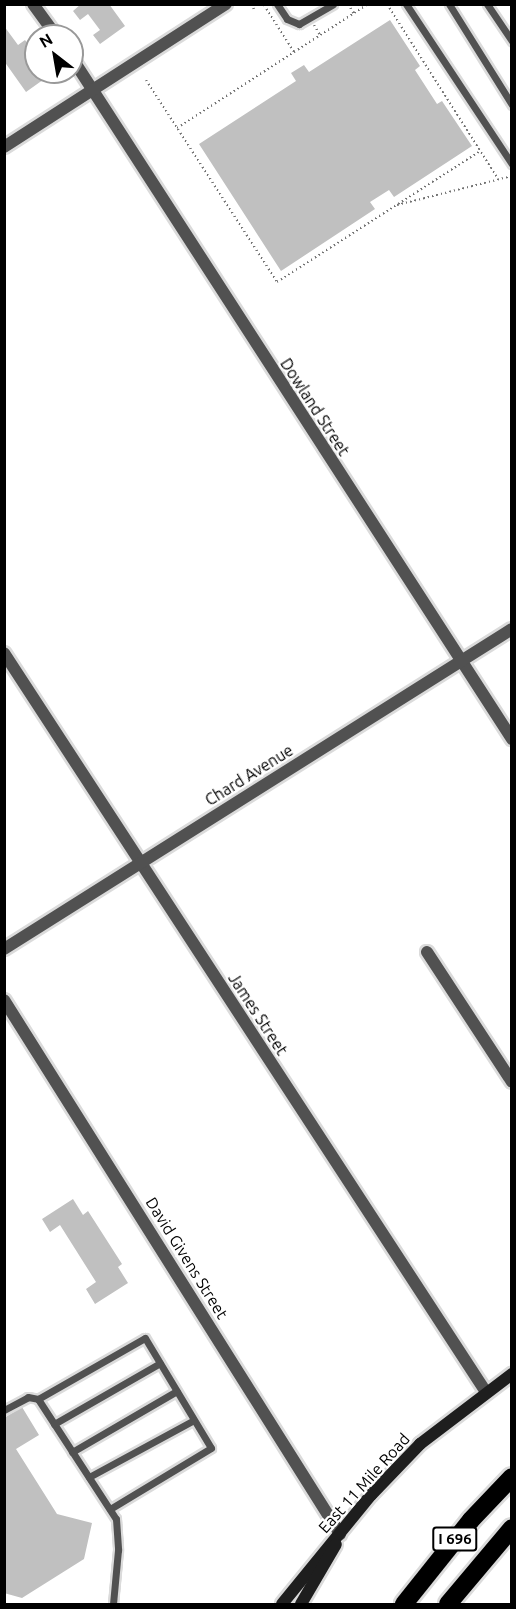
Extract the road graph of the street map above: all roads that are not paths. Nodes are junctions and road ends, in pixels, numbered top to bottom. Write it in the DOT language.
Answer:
graph roads {
  1 [pos="33,4"];
  2 [pos="226,4"];
  3 [pos="277,4"];
  4 [pos="333,4"];
  5 [pos="406,4"];
  6 [pos="449,4"];
  7 [pos="487,4"];
  8 [pos="47,24"];
  9 [pos="512,41"];
  10 [pos="84,81"];
  11 [pos="90,92"];
  12 [pos="512,105"];
  13 [pos="4,147"];
  14 [pos="512,164"];
  15 [pos="512,629"];
  16 [pos="4,653"];
  17 [pos="460,661"];
  18 [pos="512,739"];
  19 [pos="140,863"];
  20 [pos="4,949"];
  21 [pos="427,952"];
  22 [pos="4,1000"];
  23 [pos="512,1082"];
  24 [pos="160,1363"];
  25 [pos="512,1374"];
  26 [pos="177,1391"];
  27 [pos="486,1392"];
  28 [pos="38,1400"];
  29 [pos="4,1410"];
  30 [pos="194,1420"];
  31 [pos="54,1424"];
  32 [pos="72,1452"];
  33 [pos="512,1477"];
  34 [pos="89,1478"];
  35 [pos="110,1509"];
  36 [pos="512,1528"];
  37 [pos="340,1534"];
  38 [pos="113,1605"];
  39 [pos="282,1605"];
  40 [pos="301,1605"];
  41 [pos="404,1605"];
  42 [pos="448,1605"];
  1 -- 8 [label="street"];
  2 -- 11 [label="street"];
  3 -- 4 [label="lane"];
  5 -- 14 [label="lane"];
  6 -- 12 [label="lane"];
  7 -- 9 [label="lane"];
  10 -- 11 [label="street, Dowland Street"];
  11 -- 13 [label="street"];
  11 -- 17 [label="street, Dowland Street"];
  15 -- 17 [label="street, Chard Avenue"];
  16 -- 19 [label="street, James Street"];
  17 -- 18 [label="street, Dowland Street"];
  17 -- 19 [label="street, Chard Avenue"];
  19 -- 20 [label="street, Chard Avenue"];
  19 -- 27 [label="street, James Street"];
  21 -- 23 [label="street"];
  22 -- 37 [label="street, David Givens Street"];
  24 -- 26 [label="lane"];
  24 -- 28 [label="lane"];
  24 -- 31 [label="lane"];
  25 -- 27 [label="main road, East 11 Mile Road"];
  26 -- 30 [label="lane"];
  26 -- 32 [label="lane"];
  27 -- 37 [label="main road, East 11 Mile Road"];
  28 -- 29 [label="lane"];
  28 -- 31 [label="lane"];
  30 -- 34 [label="lane"];
  30 -- 35 [label="lane"];
  31 -- 32 [label="lane"];
  32 -- 34 [label="lane"];
  33 -- 41 [label="highway, I 696"];
  34 -- 35 [label="lane"];
  35 -- 38 [label="lane"];
  36 -- 42 [label="highway, I 696"];
  37 -- 39 [label="main road, East 11 Mile Road"];
  37 -- 40 [label="main road"];
}
